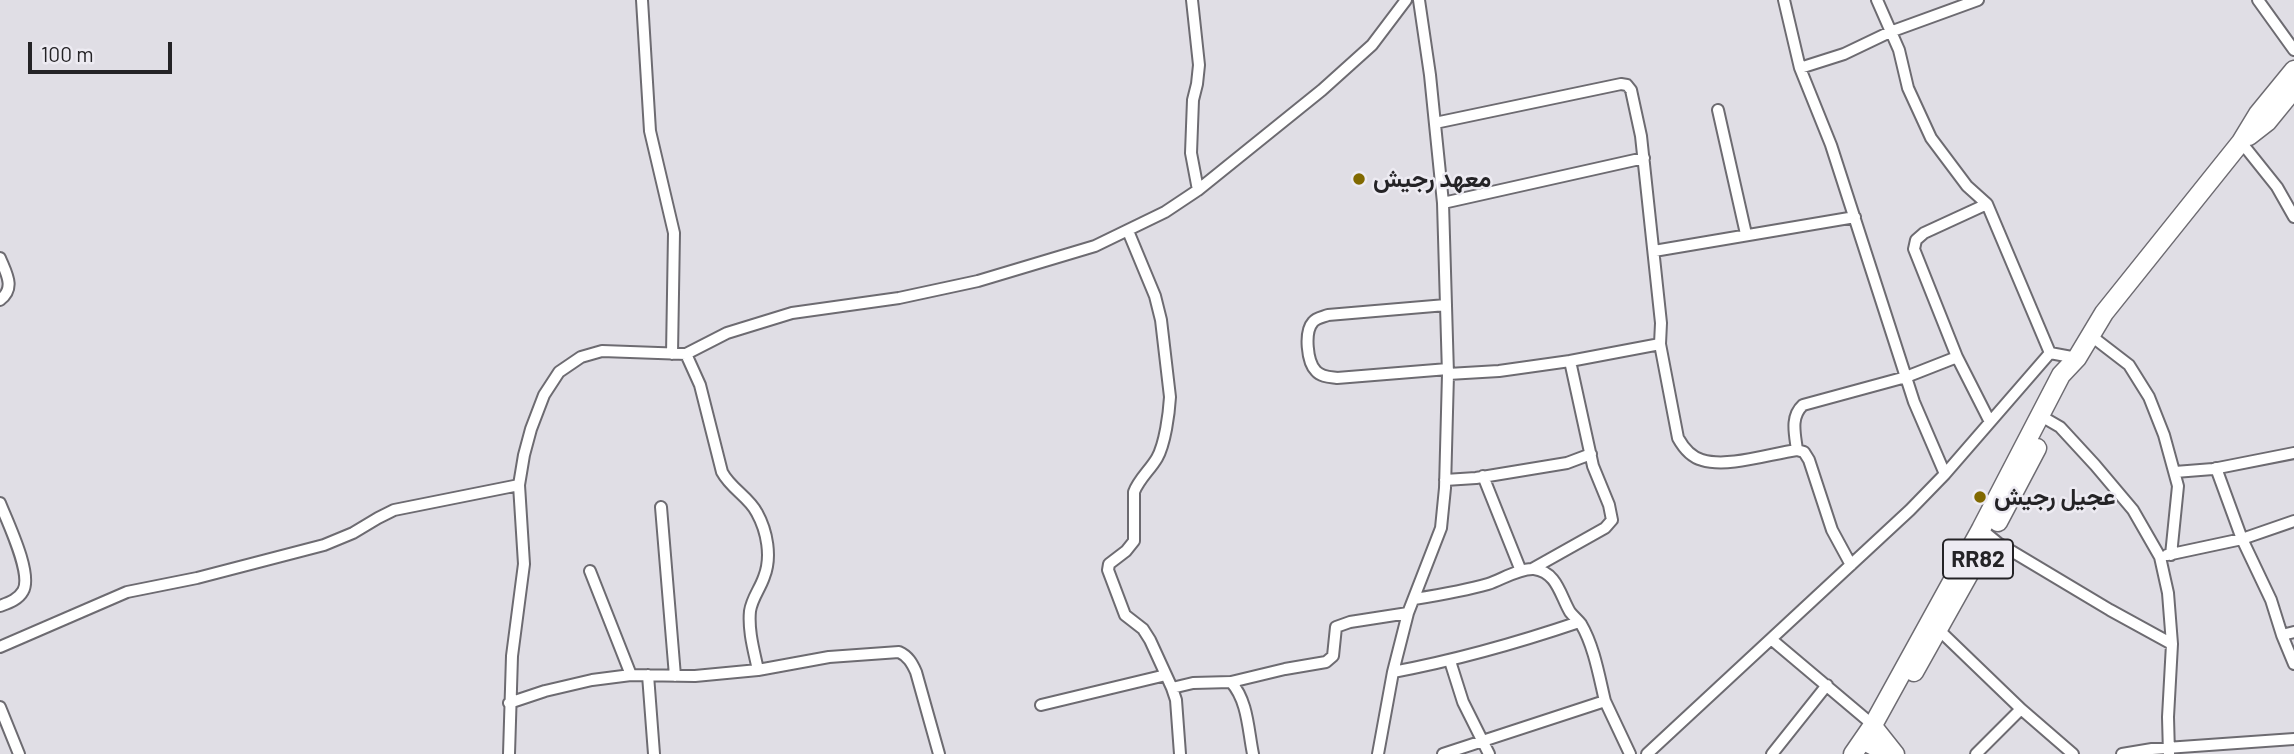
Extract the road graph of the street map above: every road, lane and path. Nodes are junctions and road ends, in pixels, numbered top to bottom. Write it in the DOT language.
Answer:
graph roads {
  1 [pos="642,0"];
  2 [pos="1192,0"];
  3 [pos="1406,0"];
  4 [pos="1419,0"];
  5 [pos="1784,0"];
  6 [pos="1877,0"];
  7 [pos="1978,0"];
  8 [pos="2258,0"];
  9 [pos="1890,32"];
  10 [pos="2294,50"];
  11 [pos="1800,68"];
  12 [pos="2294,70"];
  13 [pos="2294,89"];
  14 [pos="1718,110"];
  15 [pos="1434,123"];
  16 [pos="2241,142"];
  17 [pos="1644,158"];
  18 [pos="1198,190"];
  19 [pos="1443,203"];
  20 [pos="1987,204"];
  21 [pos="1854,217"];
  22 [pos="2294,217"];
  23 [pos="1128,231"];
  24 [pos="1746,234"];
  25 [pos="1654,251"];
  26 [pos="0,258"];
  27 [pos="0,300"];
  28 [pos="1446,305"];
  29 [pos="2090,335"];
  30 [pos="1660,344"];
  31 [pos="2050,353"];
  32 [pos="672,354"];
  33 [pos="686,354"];
  34 [pos="1957,357"];
  35 [pos="2077,358"];
  36 [pos="1570,361"];
  37 [pos="1448,371"];
  38 [pos="1906,377"];
  39 [pos="2046,419"];
  40 [pos="1990,422"];
  41 [pos="1797,450"];
  42 [pos="2294,453"];
  43 [pos="1591,454"];
  44 [pos="2216,468"];
  45 [pos="2175,472"];
  46 [pos="1945,474"];
  47 [pos="1483,476"];
  48 [pos="1445,480"];
  49 [pos="519,485"];
  50 [pos="0,503"];
  51 [pos="660,507"];
  52 [pos="2294,521"];
  53 [pos="1985,533"];
  54 [pos="2242,539"];
  55 [pos="2166,556"];
  56 [pos="1851,565"];
  57 [pos="1526,570"];
  58 [pos="590,571"];
  59 [pos="1414,599"];
  60 [pos="0,606"];
  61 [pos="1408,614"];
  62 [pos="1579,622"];
  63 [pos="1939,630"];
  64 [pos="2294,632"];
  65 [pos="2282,635"];
  66 [pos="1771,639"];
  67 [pos="2172,644"];
  68 [pos="0,647"];
  69 [pos="1450,662"];
  70 [pos="2294,664"];
  71 [pos="758,670"];
  72 [pos="1394,672"];
  73 [pos="631,675"];
  74 [pos="648,675"];
  75 [pos="1166,675"];
  76 [pos="675,676"];
  77 [pos="1231,682"];
  78 [pos="1827,685"];
  79 [pos="1172,688"];
  80 [pos="1605,701"];
  81 [pos="509,703"];
  82 [pos="1041,705"];
  83 [pos="0,707"];
  84 [pos="2021,709"];
  85 [pos="2294,739"];
  86 [pos="1483,741"];
  87 [pos="1870,744"];
  88 [pos="2168,751"];
  89 [pos="1178,753"];
  90 [pos="19,754"];
  91 [pos="509,754"];
  92 [pos="654,754"];
  93 [pos="939,754"];
  94 [pos="1253,754"];
  95 [pos="1378,754"];
  96 [pos="1443,754"];
  97 [pos="1489,754"];
  98 [pos="1630,754"];
  99 [pos="1647,754"];
  100 [pos="1772,754"];
  101 [pos="1896,754"];
  102 [pos="1976,754"];
  103 [pos="2073,754"];
  104 [pos="2122,754"];
  1 -- 32 [label="street"];
  2 -- 18 [label="street"];
  3 -- 18 [label="street"];
  4 -- 15 [label="street"];
  5 -- 11 [label="street"];
  6 -- 9 [label="street"];
  7 -- 9 [label="street"];
  8 -- 10 [label="street"];
  9 -- 11 [label="street"];
  9 -- 20 [label="street"];
  11 -- 21 [label="street"];
  12 -- 16 [label="main road, RR82"];
  13 -- 16 [label="main road, RR82"];
  14 -- 24 [label="street"];
  15 -- 17 [label="street"];
  15 -- 19 [label="street"];
  16 -- 22 [label="street"];
  16 -- 29 [label="main road, RR82"];
  17 -- 19 [label="street"];
  17 -- 25 [label="street"];
  18 -- 23 [label="street"];
  19 -- 28 [label="street"];
  20 -- 31 [label="street"];
  20 -- 34 [label="street"];
  21 -- 24 [label="street"];
  21 -- 38 [label="street"];
  23 -- 33 [label="street"];
  23 -- 75 [label="street"];
  24 -- 25 [label="street"];
  25 -- 30 [label="street"];
  26 -- 27 [label="street"];
  28 -- 37 [label="street"];
  28 -- 37 [label="street"];
  29 -- 35 [label="main road, RR82"];
  29 -- 45 [label="street"];
  30 -- 36 [label="street"];
  30 -- 41 [label="street"];
  31 -- 35 [label="street"];
  31 -- 40 [label="street"];
  32 -- 33 [label="street"];
  32 -- 49 [label="street"];
  33 -- 71 [label="street"];
  34 -- 38 [label="street"];
  34 -- 40 [label="street"];
  35 -- 39 [label="main road, RR82"];
  36 -- 37 [label="street"];
  36 -- 43 [label="street"];
  37 -- 48 [label="street"];
  38 -- 41 [label="street"];
  38 -- 46 [label="street"];
  39 -- 53 [label="main road, RR82"];
  39 -- 55 [label="street"];
  40 -- 46 [label="street"];
  41 -- 56 [label="street"];
  42 -- 44 [label="street"];
  43 -- 47 [label="street"];
  43 -- 57 [label="street"];
  44 -- 45 [label="street"];
  44 -- 54 [label="street"];
  45 -- 55 [label="street"];
  46 -- 56 [label="street"];
  47 -- 48 [label="street"];
  47 -- 57 [label="street"];
  48 -- 59 [label="street"];
  49 -- 68 [label="street"];
  49 -- 81 [label="street"];
  50 -- 60 [label="street"];
  51 -- 76 [label="street"];
  52 -- 54 [label="street"];
  53 -- 63 [label="main road, RR82"];
  53 -- 67 [label="street"];
  53 -- 87 [label="main road, RR82"];
  54 -- 55 [label="street"];
  54 -- 65 [label="street"];
  55 -- 67 [label="street"];
  56 -- 66 [label="street"];
  57 -- 59 [label="street"];
  57 -- 62 [label="street"];
  58 -- 73 [label="street"];
  59 -- 61 [label="street"];
  61 -- 72 [label="street"];
  61 -- 77 [label="street"];
  62 -- 69 [label="street"];
  62 -- 80 [label="street"];
  63 -- 84 [label="street"];
  63 -- 87 [label="main road, RR82"];
  64 -- 65 [label="street"];
  65 -- 70 [label="street"];
  66 -- 78 [label="street"];
  66 -- 99 [label="street"];
  67 -- 88 [label="street"];
  69 -- 72 [label="street"];
  69 -- 86 [label="street"];
  71 -- 76 [label="street"];
  71 -- 93 [label="street"];
  72 -- 95 [label="street"];
  73 -- 74 [label="street"];
  73 -- 81 [label="street"];
  74 -- 76 [label="street"];
  74 -- 92 [label="street"];
  75 -- 79 [label="street"];
  75 -- 82 [label="street"];
  77 -- 79 [label="street"];
  77 -- 94 [label="street"];
  78 -- 87 [label="street"];
  78 -- 100 [label="street"];
  79 -- 89 [label="street"];
  80 -- 86 [label="street"];
  80 -- 98 [label="street"];
  81 -- 91 [label="street"];
  83 -- 90 [label="street"];
  84 -- 102 [label="street"];
  84 -- 103 [label="street"];
  85 -- 88 [label="street"];
  86 -- 96 [label="street"];
  86 -- 97 [label="street"];
  87 -- 101 [label="street"];
  88 -- 104 [label="street"];
}
